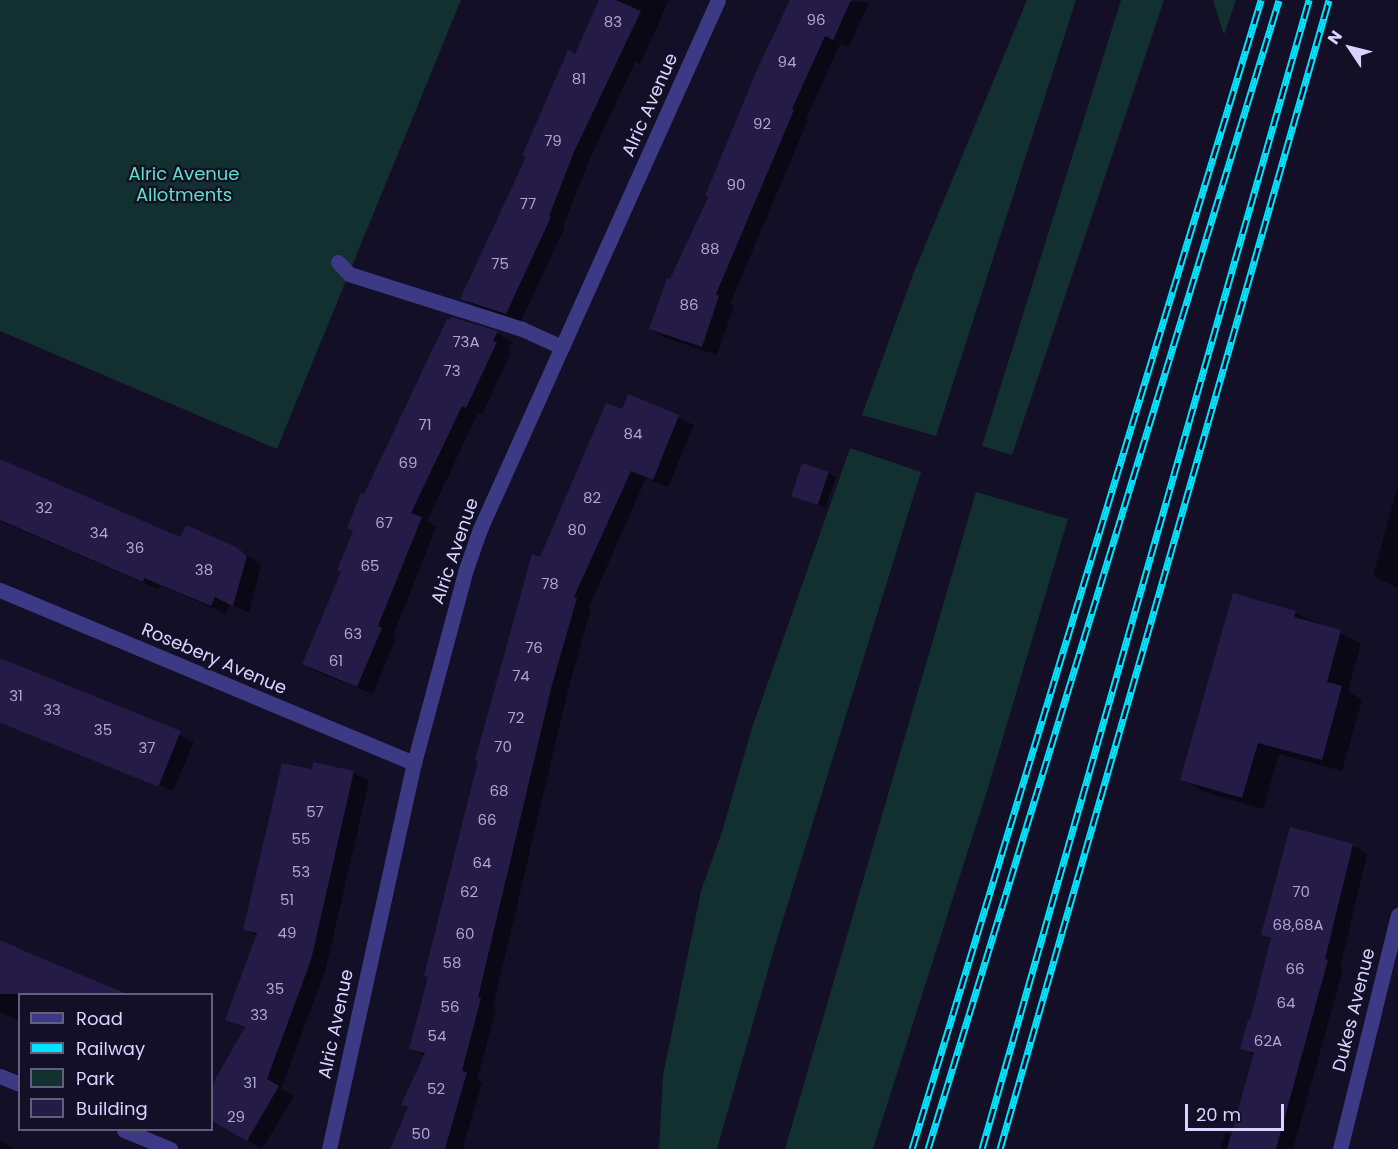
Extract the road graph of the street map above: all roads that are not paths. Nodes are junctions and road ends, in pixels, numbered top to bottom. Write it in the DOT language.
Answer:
graph roads {
  1 [pos="718,0"];
  2 [pos="338,262"];
  3 [pos="562,347"];
  4 [pos="0,590"];
  5 [pos="414,764"];
  6 [pos="1398,915"];
  7 [pos="0,1076"];
  8 [pos="18,1083"];
  9 [pos="126,1131"];
  10 [pos="170,1149"];
  11 [pos="329,1149"];
  12 [pos="1340,1149"];
  1 -- 3 [label="street, Alric Avenue"];
  2 -- 3 [label="street"];
  3 -- 5 [label="street, Alric Avenue"];
  4 -- 5 [label="street, Rosebery Avenue"];
  5 -- 11 [label="street, Alric Avenue"];
  6 -- 12 [label="street, Dukes Avenue"];
  7 -- 8 [label="street"];
  9 -- 10 [label="street"];
}
